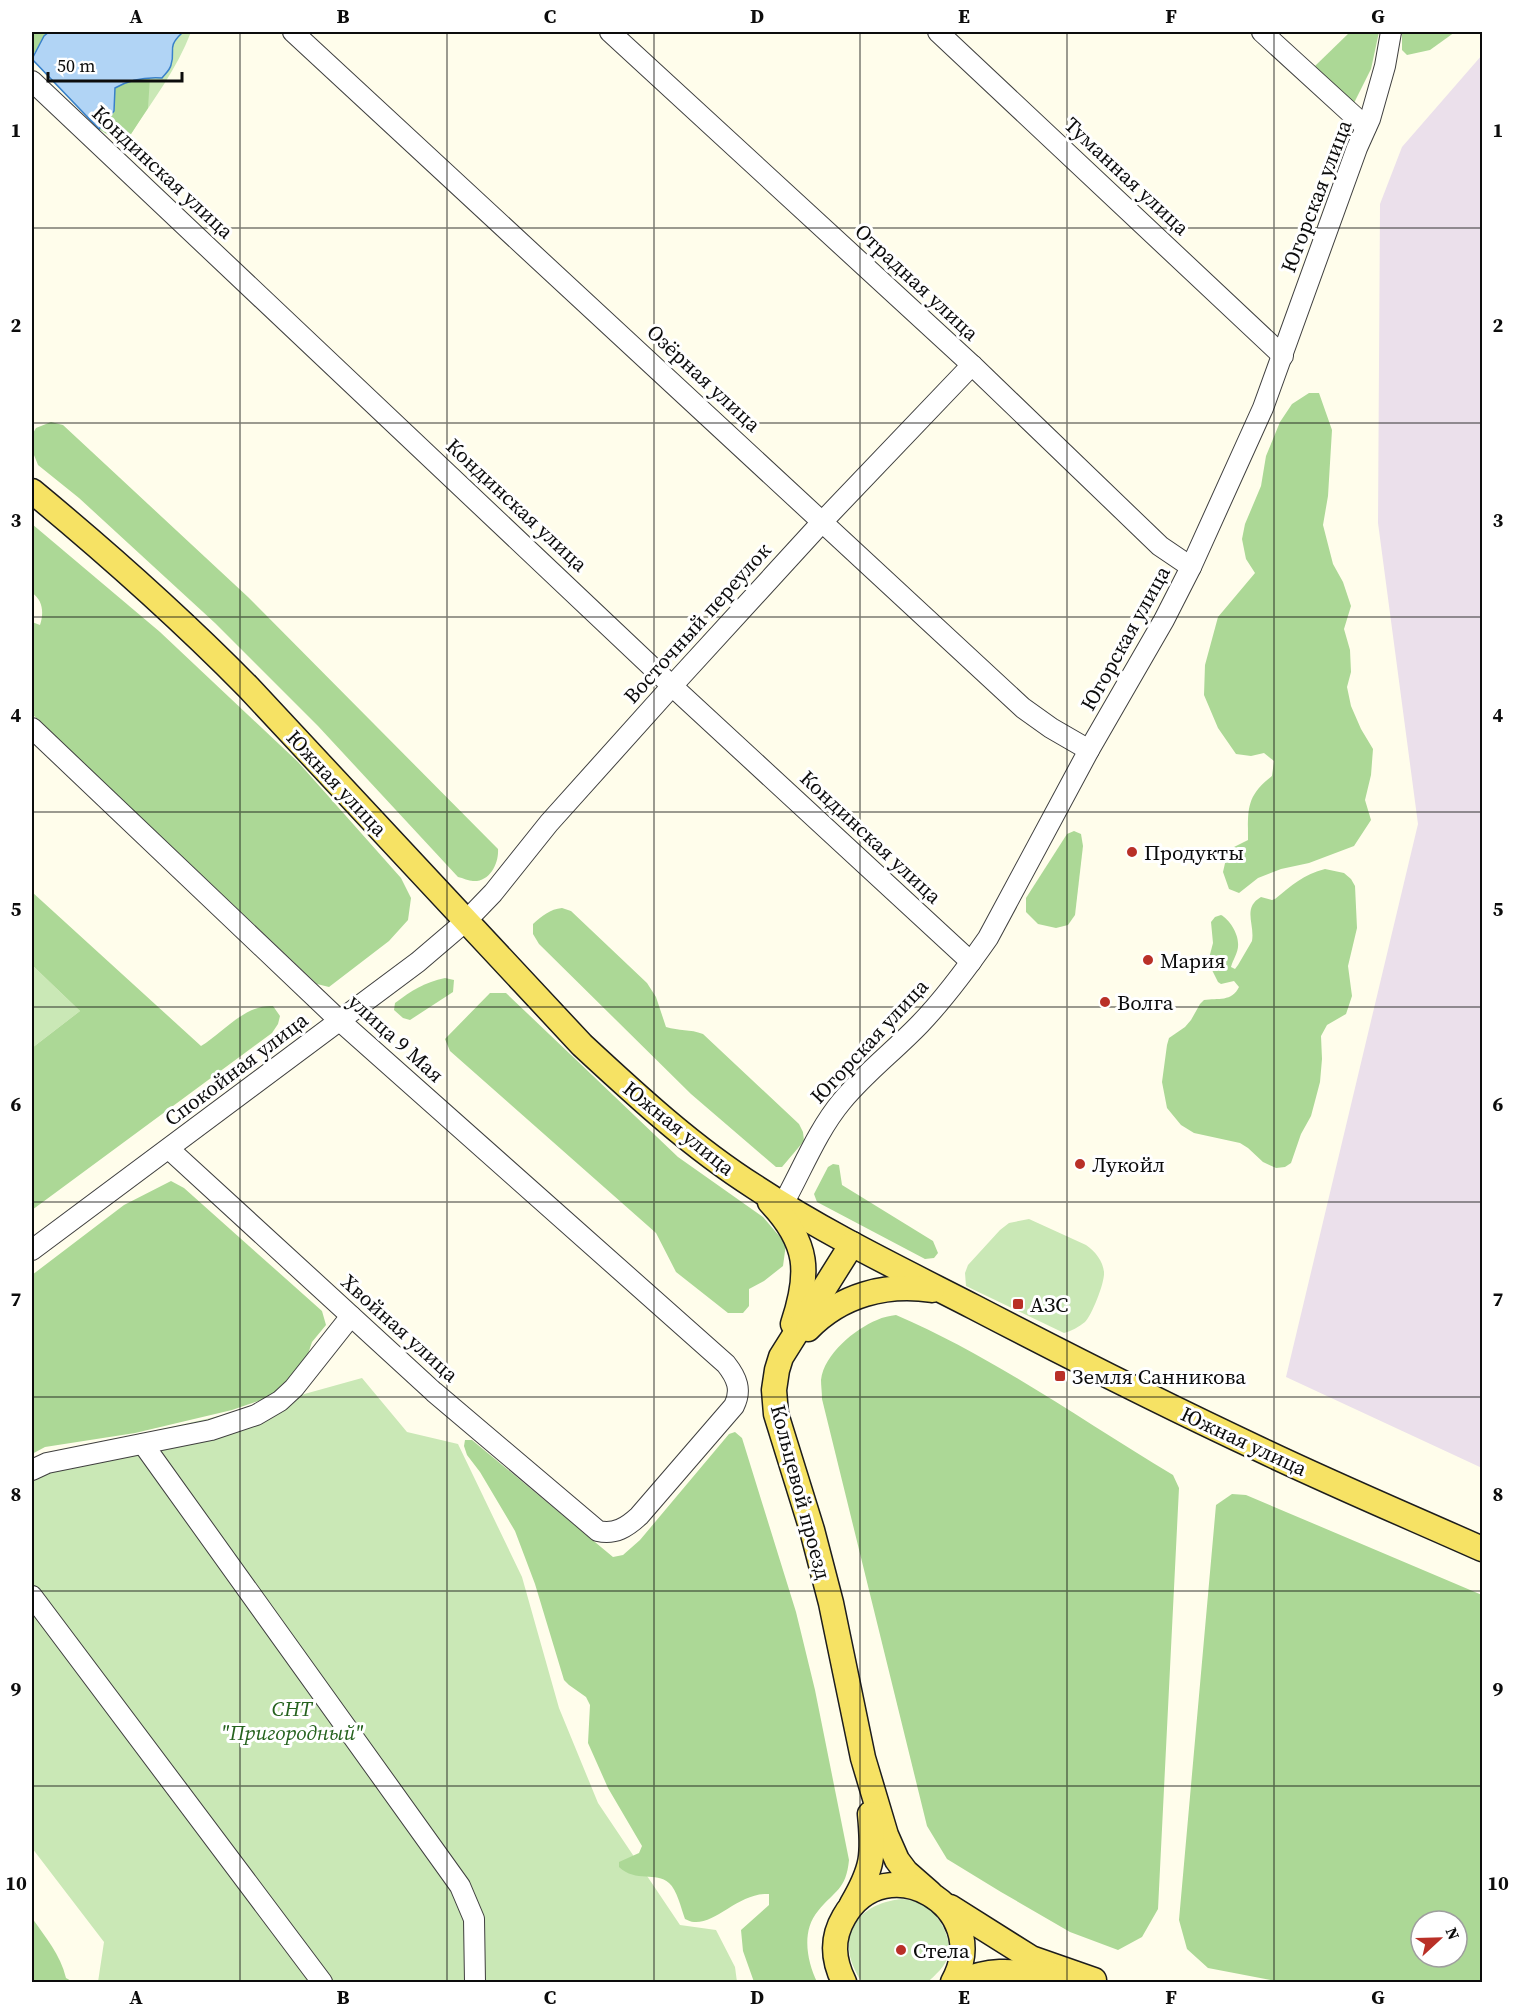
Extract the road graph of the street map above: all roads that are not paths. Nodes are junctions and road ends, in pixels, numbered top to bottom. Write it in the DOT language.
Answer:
graph roads {
  1 [pos="293,32"];
  2 [pos="610,32"];
  3 [pos="938,32"];
  4 [pos="1262,32"];
  5 [pos="1391,32"];
  6 [pos="32,81"];
  7 [pos="1366,127"];
  8 [pos="1283,356"];
  9 [pos="972,365"];
  10 [pos="32,491"];
  11 [pos="823,521"];
  12 [pos="1191,567"];
  13 [pos="672,686"];
  14 [pos="32,728"];
  15 [pos="1089,750"];
  16 [pos="466,921"];
  17 [pos="971,962"];
  18 [pos="339,1021"];
  19 [pos="169,1149"];
  20 [pos="756,1188"];
  21 [pos="783,1204"];
  22 [pos="852,1244"];
  23 [pos="32,1250"];
  24 [pos="945,1292"];
  25 [pos="351,1316"];
  26 [pos="782,1357"];
  27 [pos="143,1444"];
  28 [pos="32,1470"];
  29 [pos="606,1533"];
  30 [pos="1482,1549"];
  31 [pos="32,1596"];
  32 [pos="863,1758"];
  33 [pos="935,1897"];
  34 [pos="848,1910"];
  35 [pos="1102,1981"];
  36 [pos="844,1982"];
  37 [pos="322,1983"];
  38 [pos="475,1983"];
  39 [pos="956,1983"];
  1 -- 11 [label="street, Озёрная улица"];
  2 -- 9 [label="street, Отрадная улица"];
  3 -- 8 [label="street, Туманная улица"];
  4 -- 7 [label="street"];
  5 -- 7 [label="street, Югорская улица"];
  6 -- 13 [label="street, Кондинская улица"];
  7 -- 8 [label="street, Югорская улица"];
  8 -- 12 [label="street, Югорская улица"];
  9 -- 11 [label="street, Восточный переулок"];
  9 -- 12 [label="street, Отрадная улица"];
  10 -- 16 [label="main road, Южная улица"];
  11 -- 13 [label="street, Восточный переулок"];
  11 -- 15 [label="street, Озёрная улица"];
  12 -- 15 [label="street, Югорская улица"];
  13 -- 16 [label="street, Восточный переулок"];
  13 -- 17 [label="street, Кондинская улица"];
  14 -- 18 [label="street, улица 9 Мая"];
  15 -- 17 [label="street, Югорская улица"];
  16 -- 18 [label="street, Спокойная улица"];
  16 -- 20 [label="main road, Южная улица"];
  17 -- 21 [label="street, Югорская улица"];
  18 -- 19 [label="street, Спокойная улица"];
  18 -- 29 [label="street, улица 9 Мая"];
  19 -- 23 [label="street, Спокойная улица"];
  19 -- 25 [label="street, Хвойная улица"];
  20 -- 21 [label="main road, Южная улица"];
  20 -- 26 [label="main road"];
  21 -- 22 [label="main road, Южная улица"];
  22 -- 24 [label="main road, Южная улица"];
  22 -- 26 [label="main road, Кольцевой проезд"];
  24 -- 26 [label="main road"];
  24 -- 30 [label="main road, Южная улица"];
  25 -- 27 [label="street"];
  25 -- 29 [label="street, Хвойная улица"];
  26 -- 32 [label="main road, Кольцевой проезд"];
  27 -- 28 [label="street"];
  27 -- 38 [label="street"];
  31 -- 37 [label="street"];
  32 -- 33 [label="main road, Кольцевой проезд"];
  32 -- 34 [label="main road, Кольцевой проезд"];
  33 -- 34 [label="main road"];
  33 -- 35 [label="main road"];
  33 -- 39 [label="main road"];
  34 -- 36 [label="main road, Кольцевой проезд"];
  35 -- 39 [label="main road"];
}
